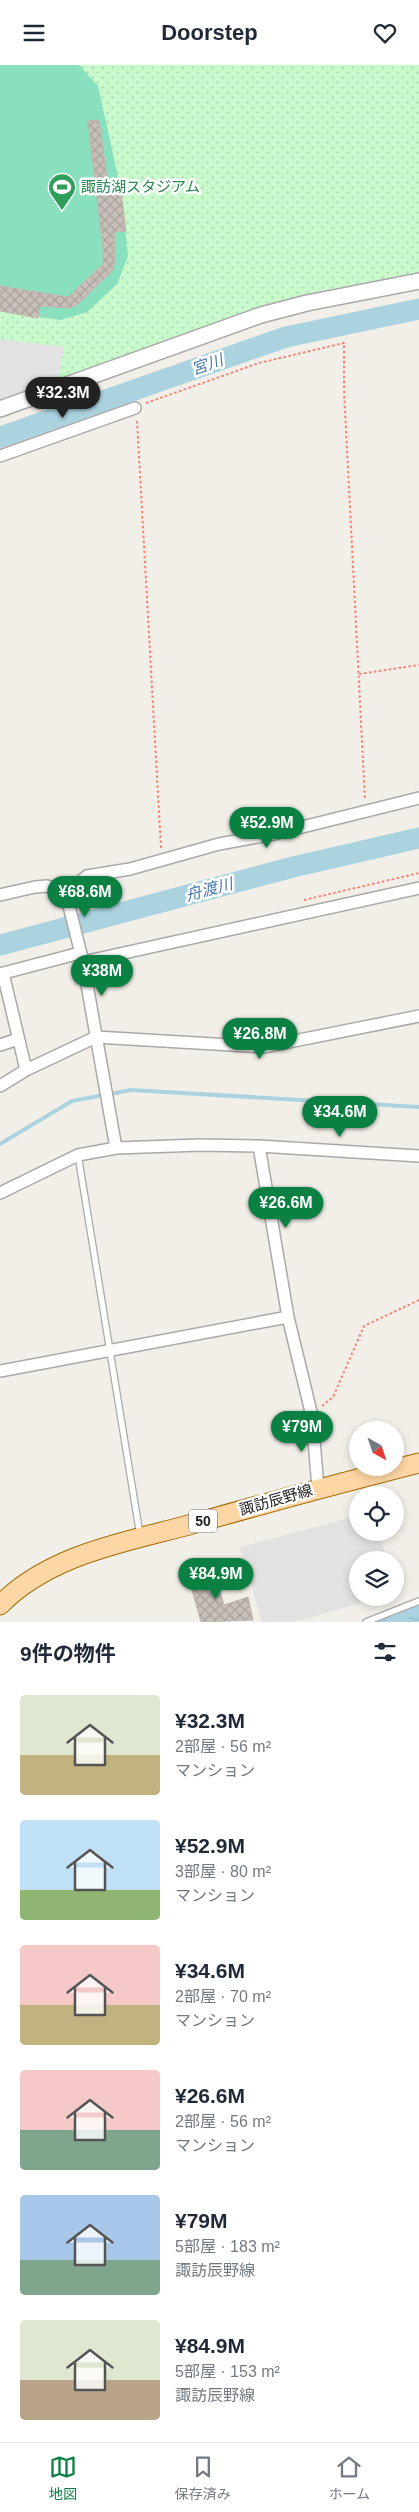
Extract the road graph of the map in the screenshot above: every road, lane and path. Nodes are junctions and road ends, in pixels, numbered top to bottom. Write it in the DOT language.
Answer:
graph roads {
  1 [pos="419,281"];
  2 [pos="135,408"];
  3 [pos="0,409"];
  4 [pos="0,455"];
  5 [pos="419,665"];
  6 [pos="359,674"];
  7 [pos="419,798"];
  8 [pos="365,813"];
  9 [pos="162,860"];
  10 [pos="419,888"];
  11 [pos="66,893"];
  12 [pos="0,895"];
  13 [pos="80,954"];
  14 [pos="1,973"];
  15 [pos="419,1016"];
  16 [pos="96,1037"];
  17 [pos="18,1039"];
  18 [pos="0,1045"];
  19 [pos="26,1070"];
  20 [pos="0,1086"];
  21 [pos="258,1146"];
  22 [pos="116,1148"];
  23 [pos="78,1155"];
  24 [pos="419,1156"];
  25 [pos="0,1193"];
  26 [pos="419,1300"];
  27 [pos="288,1317"];
  28 [pos="108,1349"];
  29 [pos="0,1371"];
  30 [pos="312,1416"];
  31 [pos="419,1463"];
  32 [pos="318,1488"];
  33 [pos="140,1538"];
  34 [pos="419,1601"];
  35 [pos="0,1605"];
  36 [pos="366,1622"];
  1 -- 3 [label="street"];
  2 -- 4 [label="street"];
  2 -- 6 [label="path"];
  2 -- 9 [label="path"];
  5 -- 6 [label="path"];
  6 -- 8 [label="path"];
  7 -- 8 [label="street"];
  8 -- 9 [label="street"];
  9 -- 11 [label="street"];
  10 -- 13 [label="street"];
  11 -- 12 [label="street"];
  11 -- 13 [label="street"];
  13 -- 14 [label="street"];
  13 -- 16 [label="street"];
  14 -- 17 [label="street"];
  15 -- 16 [label="street"];
  16 -- 19 [label="street"];
  16 -- 22 [label="street"];
  17 -- 18 [label="street"];
  17 -- 19 [label="street"];
  19 -- 20 [label="street"];
  21 -- 22 [label="street"];
  21 -- 24 [label="street"];
  21 -- 27 [label="street"];
  22 -- 23 [label="street"];
  23 -- 25 [label="street"];
  23 -- 28 [label="lane"];
  26 -- 30 [label="path"];
  27 -- 28 [label="street"];
  27 -- 30 [label="street"];
  28 -- 29 [label="street"];
  28 -- 33 [label="lane"];
  30 -- 32 [label="street"];
  31 -- 32 [label="main road, 諏訪辰野線 / 50"];
  32 -- 33 [label="main road, 諏訪辰野線 / 50"];
  33 -- 35 [label="main road, 諏訪辰野線 / 50"];
  34 -- 36 [label="lane"];
}
